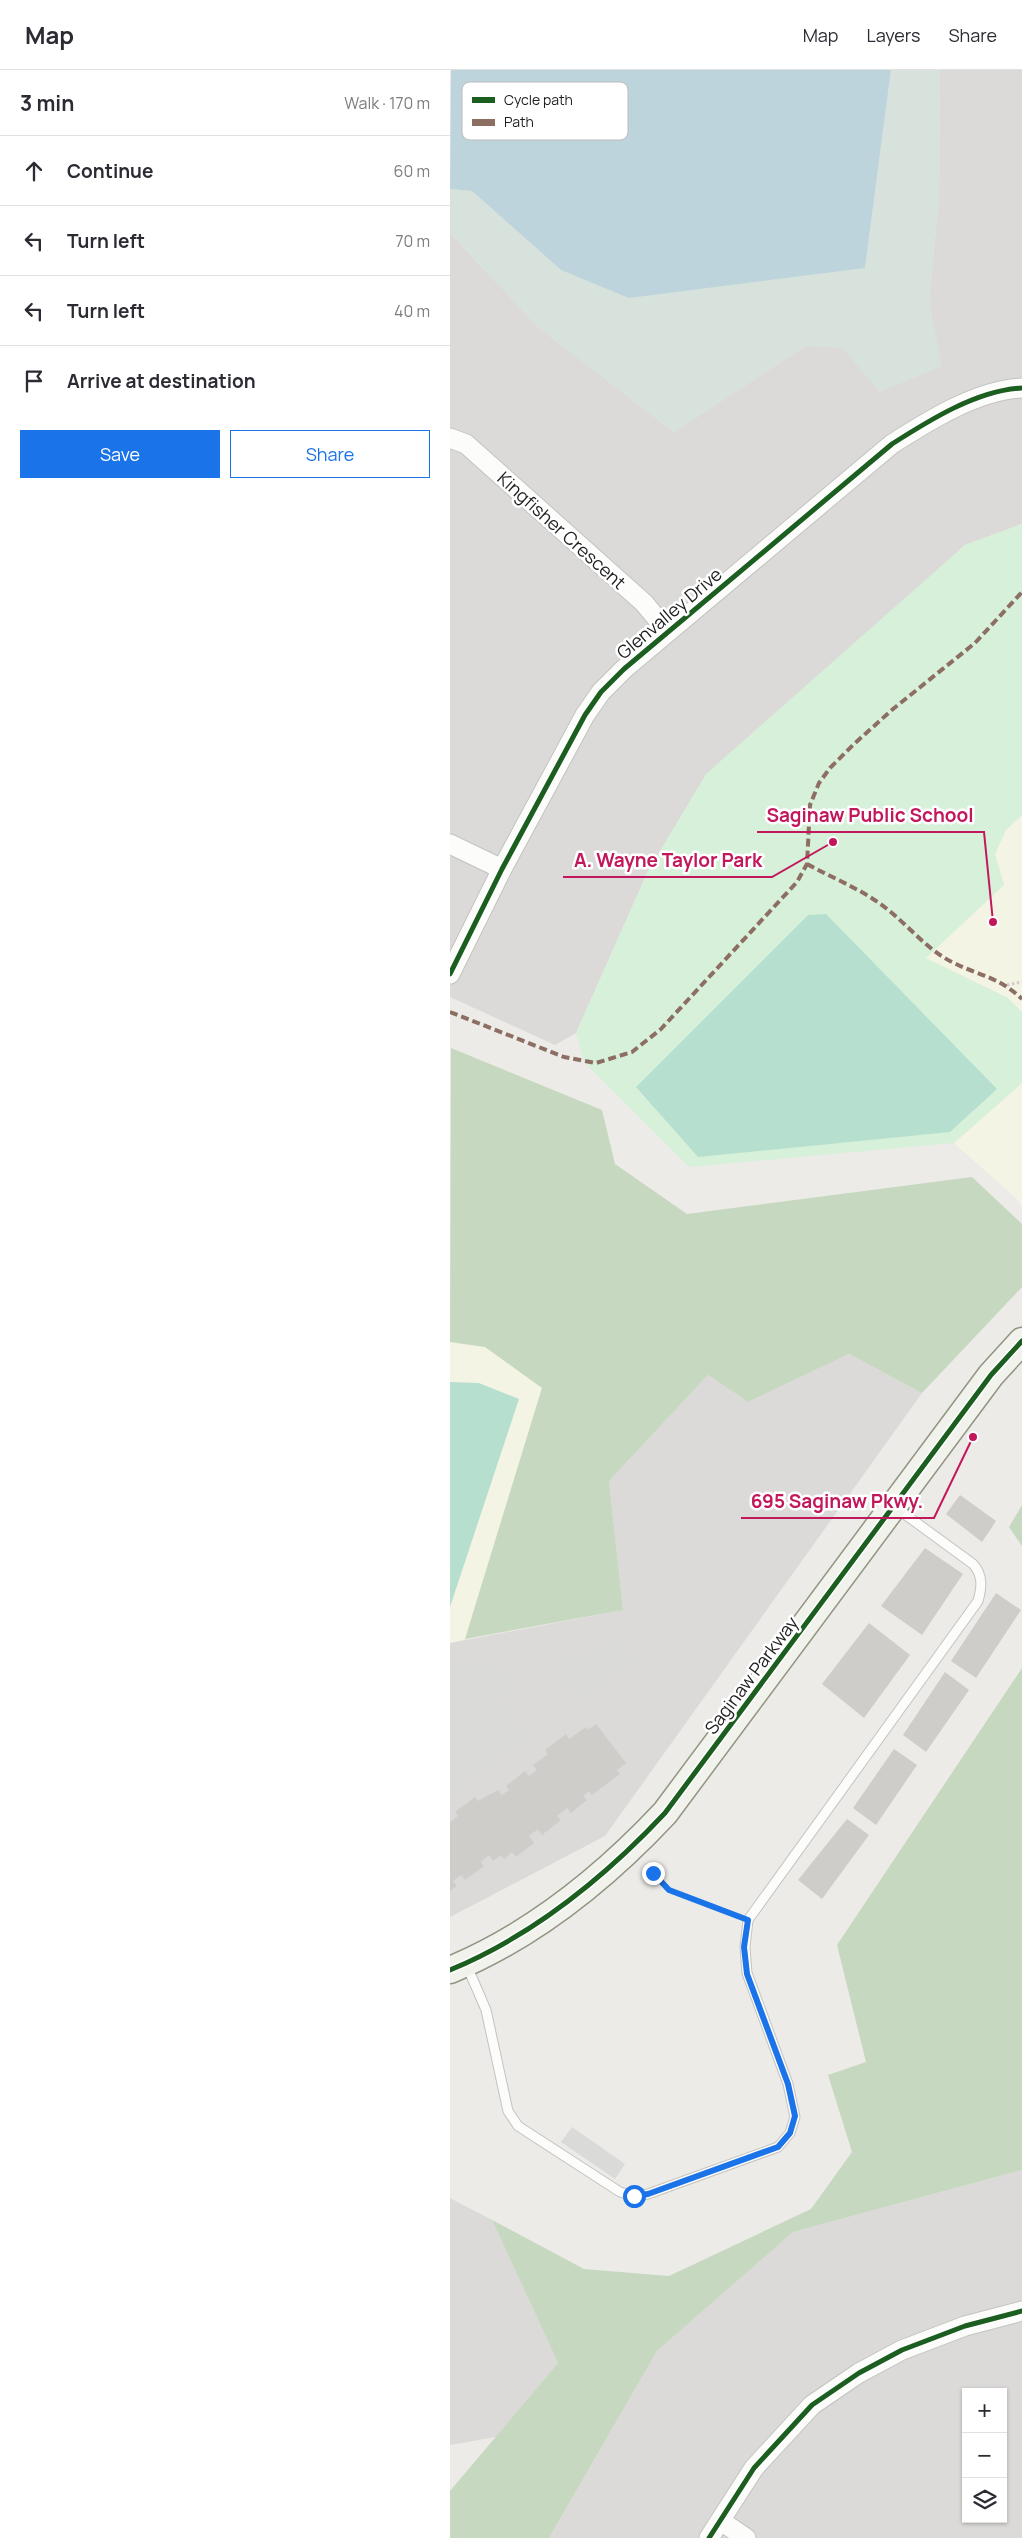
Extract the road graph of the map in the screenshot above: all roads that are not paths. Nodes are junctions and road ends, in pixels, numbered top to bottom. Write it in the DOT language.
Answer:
graph roads {
  1 [pos="1022,388"];
  2 [pos="450,438"];
  3 [pos="668,632"];
  4 [pos="450,844"];
  5 [pos="502,869"];
  6 [pos="450,974"];
  7 [pos="1022,1341"];
  8 [pos="894,1506"];
  9 [pos="458,1966"];
  10 [pos="1022,2311"];
  11 [pos="721,2521"];
  12 [pos="709,2538"];
  13 [pos="746,2538"];
  1 -- 3 [label="street, Glenvalley Drive"];
  2 -- 3 [label="street, Kingfisher Crescent"];
  3 -- 5 [label="street, Glenvalley Drive"];
  4 -- 5 [label="street"];
  5 -- 6 [label="street, Glenvalley Drive"];
  7 -- 8 [label="street, Saginaw Parkway"];
  8 -- 9 [label="street, Saginaw Parkway"];
  8 -- 9 [label="lane"];
  10 -- 11 [label="street"];
  11 -- 12 [label="street"];
  11 -- 13 [label="street"];
}
